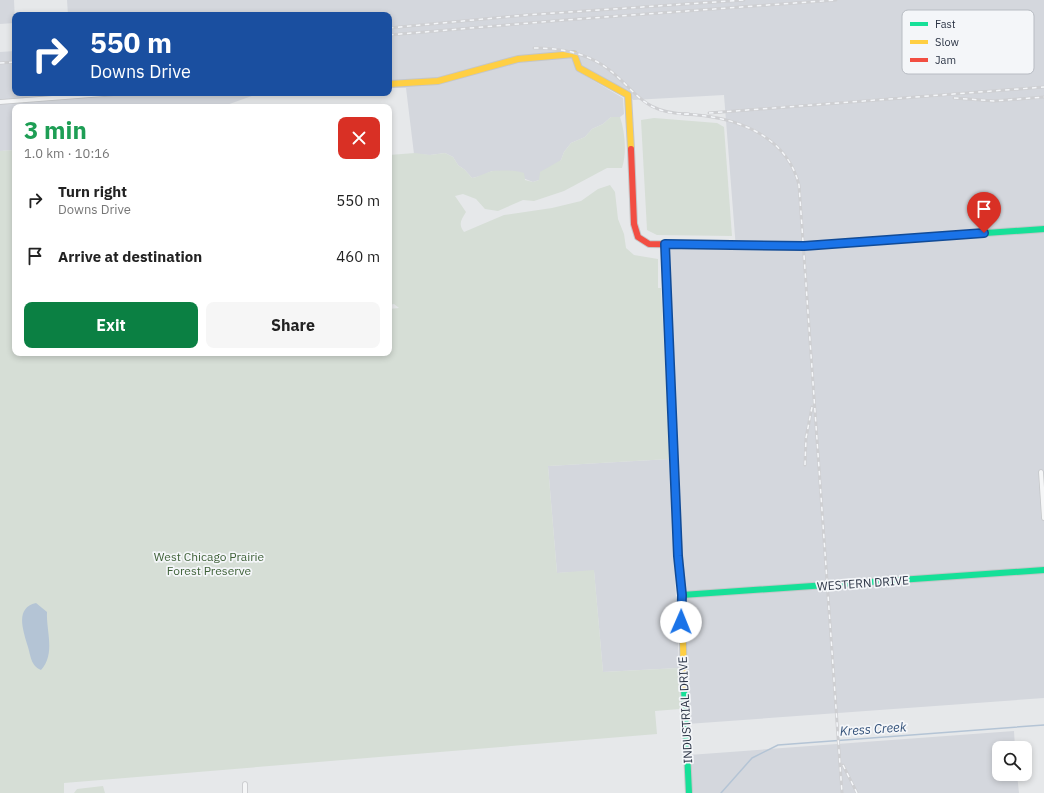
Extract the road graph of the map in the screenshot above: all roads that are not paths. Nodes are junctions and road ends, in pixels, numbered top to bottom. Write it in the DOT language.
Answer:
graph roads {
  1 [pos="392,84"];
  2 [pos="78,96"];
  3 [pos="0,102"];
  4 [pos="1044,229"];
  5 [pos="665,244"];
  6 [pos="1041,472"];
  7 [pos="1044,518"];
  8 [pos="1044,570"];
  9 [pos="682,595"];
  10 [pos="245,784"];
  11 [pos="245,793"];
  12 [pos="689,793"];
  1 -- 5 [label="street"];
  2 -- 3 [label="street"];
  4 -- 5 [label="street"];
  5 -- 9 [label="street, INDUSTRIAL DRIVE"];
  6 -- 7 [label="street"];
  8 -- 9 [label="street, WESTERN DRIVE"];
  9 -- 12 [label="street, INDUSTRIAL DRIVE"];
  10 -- 11 [label="street"];
}
